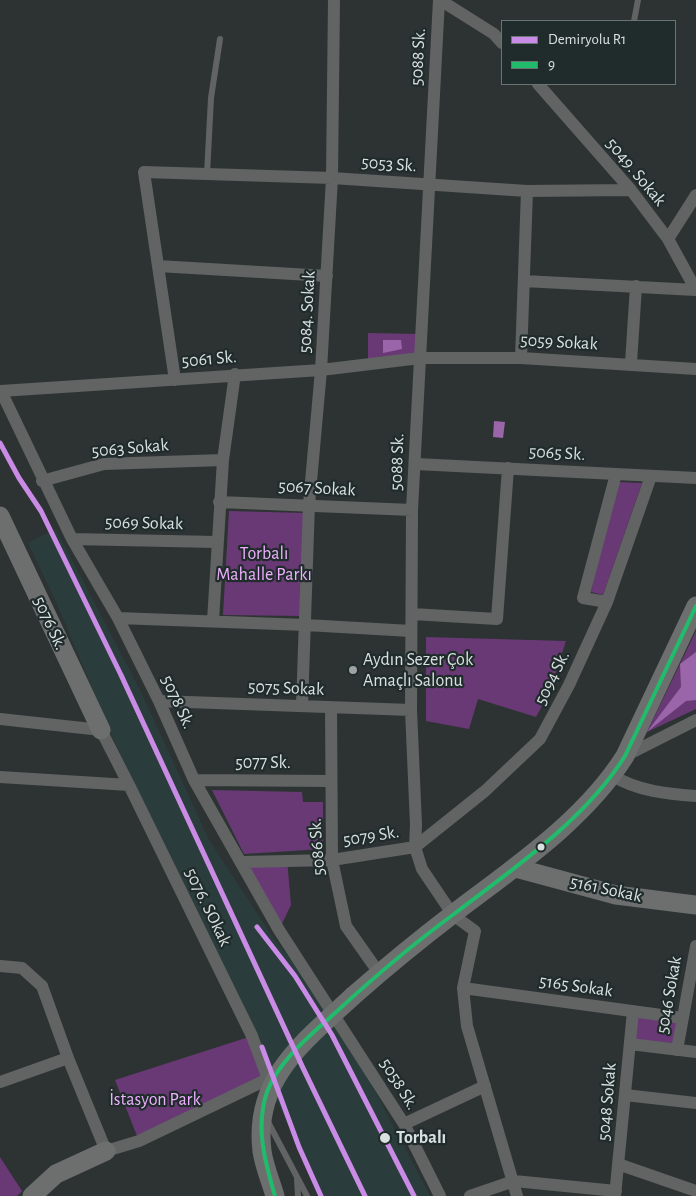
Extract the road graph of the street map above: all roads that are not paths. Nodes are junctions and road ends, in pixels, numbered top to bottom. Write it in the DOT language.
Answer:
graph roads {
  1 [pos="334,0"];
  2 [pos="439,0"];
  3 [pos="638,0"];
  4 [pos="634,20"];
  5 [pos="220,39"];
  6 [pos="501,42"];
  7 [pos="539,85"];
  8 [pos="207,174"];
  9 [pos="332,178"];
  10 [pos="429,185"];
  11 [pos="631,190"];
  12 [pos="527,191"];
  13 [pos="696,196"];
  14 [pos="668,239"];
  15 [pos="158,266"];
  16 [pos="326,276"];
  17 [pos="524,281"];
  18 [pos="636,286"];
  19 [pos="696,290"];
  20 [pos="420,358"];
  21 [pos="521,358"];
  22 [pos="632,363"];
  23 [pos="696,369"];
  24 [pos="321,370"];
  25 [pos="235,374"];
  26 [pos="175,380"];
  27 [pos="0,390"];
  28 [pos="223,460"];
  29 [pos="416,464"];
  30 [pos="508,468"];
  31 [pos="616,474"];
  32 [pos="650,476"];
  33 [pos="696,478"];
  34 [pos="42,481"];
  35 [pos="219,502"];
  36 [pos="309,504"];
  37 [pos="412,510"];
  38 [pos="0,516"];
  39 [pos="72,539"];
  40 [pos="216,542"];
  41 [pos="606,602"];
  42 [pos="696,606"];
  43 [pos="412,614"];
  44 [pos="118,618"];
  45 [pos="213,621"];
  46 [pos="306,624"];
  47 [pos="411,631"];
  48 [pos="159,701"];
  49 [pos="302,706"];
  50 [pos="331,707"];
  51 [pos="411,710"];
  52 [pos="0,719"];
  53 [pos="696,720"];
  54 [pos="101,730"];
  55 [pos="625,756"];
  56 [pos="613,776"];
  57 [pos="0,777"];
  58 [pos="194,780"];
  59 [pos="331,781"];
  60 [pos="128,785"];
  61 [pos="696,796"];
  62 [pos="415,847"];
  63 [pos="332,860"];
  64 [pos="242,862"];
  65 [pos="516,868"];
  66 [pos="696,905"];
  67 [pos="452,915"];
  68 [pos="696,946"];
  69 [pos="0,966"];
  70 [pos="379,973"];
  71 [pos="463,988"];
  72 [pos="633,1011"];
  73 [pos="683,1018"];
  74 [pos="338,1020"];
  75 [pos="630,1044"];
  76 [pos="677,1050"];
  77 [pos="696,1052"];
  78 [pos="68,1058"];
  79 [pos="268,1079"];
  80 [pos="0,1082"];
  81 [pos="485,1086"];
  82 [pos="625,1095"];
  83 [pos="696,1103"];
  84 [pos="404,1124"];
  85 [pos="106,1151"];
  86 [pos="618,1164"];
  87 [pos="297,1176"];
  88 [pos="514,1180"];
  89 [pos="696,1192"];
  90 [pos="616,1194"];
  91 [pos="32,1196"];
  92 [pos="275,1196"];
  93 [pos="298,1196"];
  94 [pos="308,1196"];
  95 [pos="440,1196"];
  96 [pos="470,1196"];
  97 [pos="517,1196"];
  1 -- 9 [label="street, 5084. Sokak"];
  2 -- 6 [label="street"];
  2 -- 10 [label="street, 5088 Sk."];
  3 -- 4 [label="lane"];
  5 -- 8 [label="lane"];
  7 -- 11 [label="street, 5049. Sokak"];
  8 -- 9 [label="street, 5053 Sk."];
  8 -- 15 [label="street, 5053 Sk."];
  9 -- 10 [label="street, 5053 Sk."];
  9 -- 16 [label="street, 5084. Sokak"];
  10 -- 12 [label="street, 5053 Sk."];
  10 -- 20 [label="street, 5088 Sk."];
  11 -- 12 [label="street, 5053 Sk."];
  11 -- 14 [label="street, 5049. Sokak"];
  12 -- 17 [label="street"];
  13 -- 14 [label="street"];
  14 -- 19 [label="street, 5049. Sokak"];
  15 -- 16 [label="street"];
  15 -- 26 [label="street"];
  16 -- 24 [label="street, 5084. Sokak"];
  17 -- 18 [label="street"];
  17 -- 21 [label="street"];
  18 -- 19 [label="street"];
  18 -- 22 [label="street"];
  20 -- 21 [label="street, 5059 Sokak"];
  20 -- 24 [label="street, 5061 Sk."];
  20 -- 29 [label="street, 5088 Sk."];
  21 -- 22 [label="street, 5059 Sokak"];
  22 -- 23 [label="street, 5059 Sokak"];
  24 -- 25 [label="street, 5061 Sk."];
  24 -- 36 [label="street, 5084. Sokak"];
  25 -- 26 [label="street, 5061 Sk."];
  25 -- 28 [label="street"];
  26 -- 27 [label="street, 5061 Sk."];
  27 -- 34 [label="street, 5078 Sk."];
  28 -- 34 [label="street, 5063 Sokak"];
  28 -- 35 [label="street"];
  29 -- 30 [label="street, 5065 Sk."];
  29 -- 37 [label="street, 5088 Sk."];
  30 -- 31 [label="street, 5065 Sk."];
  30 -- 43 [label="street"];
  31 -- 32 [label="street, 5065 Sk."];
  31 -- 41 [label="street"];
  32 -- 33 [label="street, 5065 Sk."];
  32 -- 41 [label="street, 5094 Sk."];
  34 -- 39 [label="street, 5078 Sk."];
  35 -- 36 [label="street, 5067 Sokak"];
  35 -- 40 [label="street"];
  36 -- 37 [label="street, 5067 Sokak"];
  36 -- 46 [label="street, 5084. Sokak"];
  37 -- 43 [label="street, 5088 Sk."];
  38 -- 54 [label="main road, 5076 Sk."];
  39 -- 40 [label="street, 5069 Sokak"];
  39 -- 44 [label="street, 5078 Sk."];
  40 -- 45 [label="street"];
  41 -- 62 [label="street, 5094 Sk."];
  42 -- 55 [label="main road"];
  43 -- 47 [label="street, 5088 Sk."];
  44 -- 45 [label="street"];
  44 -- 48 [label="street, 5078 Sk."];
  45 -- 46 [label="street"];
  46 -- 47 [label="street"];
  46 -- 49 [label="street, 5084. Sokak"];
  47 -- 51 [label="street, 5088 Sk."];
  48 -- 49 [label="street, 5075 Sokak"];
  48 -- 58 [label="street, 5078 Sk."];
  49 -- 50 [label="street, 5075 Sokak"];
  50 -- 51 [label="street, 5075 Sokak"];
  50 -- 59 [label="street, 5086 Sk."];
  51 -- 62 [label="street, 5088 Sk."];
  52 -- 54 [label="street"];
  53 -- 55 [label="street"];
  54 -- 60 [label="street, 5076. SOkak"];
  55 -- 56 [label="main road"];
  56 -- 61 [label="street"];
  56 -- 65 [label="main road"];
  57 -- 60 [label="street"];
  58 -- 59 [label="street, 5077 Sk."];
  58 -- 64 [label="street, 5078 Sk."];
  59 -- 63 [label="street, 5086 Sk."];
  60 -- 79 [label="street, 5076. SOkak"];
  62 -- 63 [label="street, 5079 Sk."];
  62 -- 67 [label="street, 5088 Sk."];
  63 -- 64 [label="street, 5079 Sk."];
  63 -- 70 [label="street, 5086 Sk."];
  64 -- 74 [label="street, 5078 Sk."];
  65 -- 66 [label="main road, 5161 Sokak"];
  65 -- 67 [label="main road"];
  67 -- 70 [label="main road"];
  67 -- 71 [label="street"];
  68 -- 73 [label="street, 5046 Sokak"];
  69 -- 78 [label="street"];
  70 -- 92 [label="main road, bridge"];
  71 -- 72 [label="street, 5165 Sokak"];
  71 -- 81 [label="street"];
  72 -- 73 [label="street, 5165 Sokak"];
  72 -- 75 [label="street, 5048 Sokak"];
  73 -- 76 [label="street, 5046 Sokak"];
  74 -- 84 [label="street, 5058 Sk."];
  75 -- 76 [label="street"];
  75 -- 82 [label="street, 5048 Sokak"];
  76 -- 77 [label="street"];
  78 -- 80 [label="street"];
  78 -- 85 [label="street"];
  79 -- 85 [label="street"];
  79 -- 87 [label="lane"];
  81 -- 84 [label="street"];
  81 -- 88 [label="street"];
  82 -- 83 [label="street"];
  82 -- 86 [label="street, 5048 Sokak"];
  84 -- 95 [label="street, 5058 Sk."];
  85 -- 91 [label="main road"];
  86 -- 89 [label="street"];
  86 -- 90 [label="street, 5048 Sokak"];
  87 -- 93 [label="lane"];
  87 -- 94 [label="lane"];
  88 -- 90 [label="street"];
  88 -- 96 [label="street"];
  88 -- 97 [label="street"];
}
